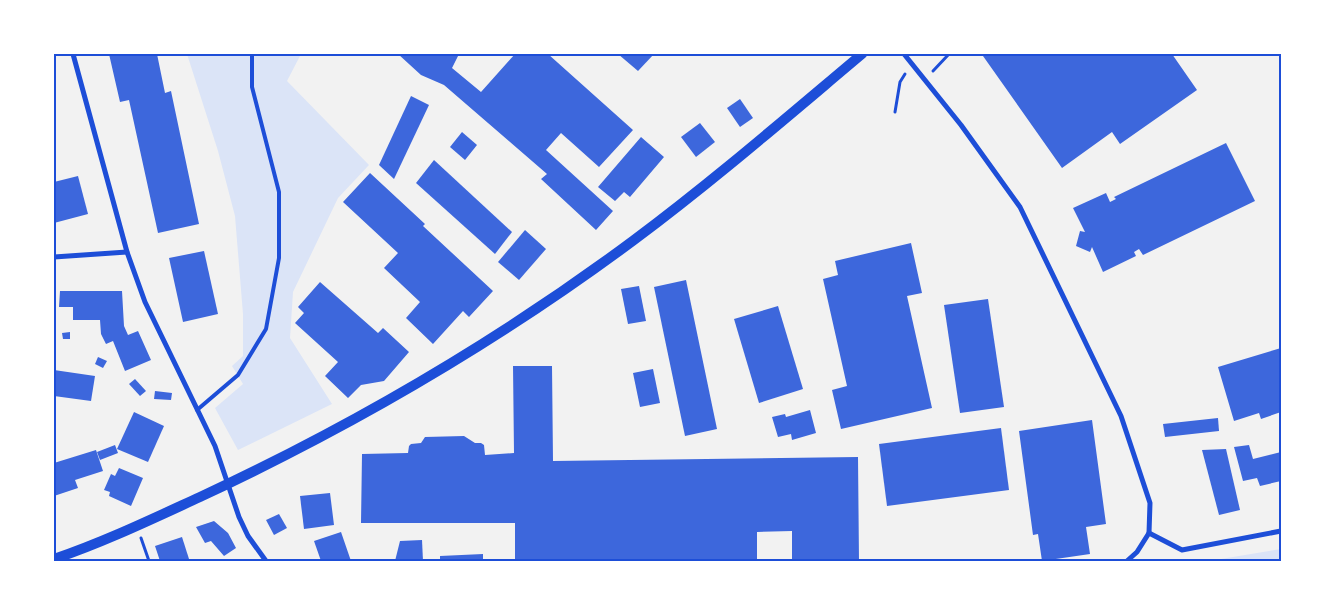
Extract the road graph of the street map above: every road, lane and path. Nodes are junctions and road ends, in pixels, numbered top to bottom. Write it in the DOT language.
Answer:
graph roads {
  1 [pos="73,54"];
  2 [pos="252,54"];
  3 [pos="862,54"];
  4 [pos="904,54"];
  5 [pos="949,54"];
  6 [pos="912,63"];
  7 [pos="925,78"];
  8 [pos="895,112"];
  9 [pos="127,252"];
  10 [pos="54,257"];
  11 [pos="197,410"];
  12 [pos="228,484"];
  13 [pos="137,526"];
  14 [pos="1281,531"];
  15 [pos="1149,533"];
  16 [pos="54,559"];
  17 [pos="149,561"];
  18 [pos="266,561"];
  19 [pos="1127,561"];
  1 -- 9 [label="street"];
  2 -- 11 [label="lane"];
  3 -- 12 [label="main road"];
  4 -- 6 [label="street"];
  5 -- 7 [label="path"];
  6 -- 7 [label="street"];
  6 -- 8 [label="path"];
  7 -- 15 [label="street"];
  9 -- 10 [label="street"];
  9 -- 11 [label="street"];
  11 -- 12 [label="street"];
  12 -- 13 [label="main road"];
  12 -- 18 [label="street"];
  13 -- 16 [label="main road"];
  13 -- 17 [label="path"];
  14 -- 15 [label="street"];
  15 -- 19 [label="street"];
}
